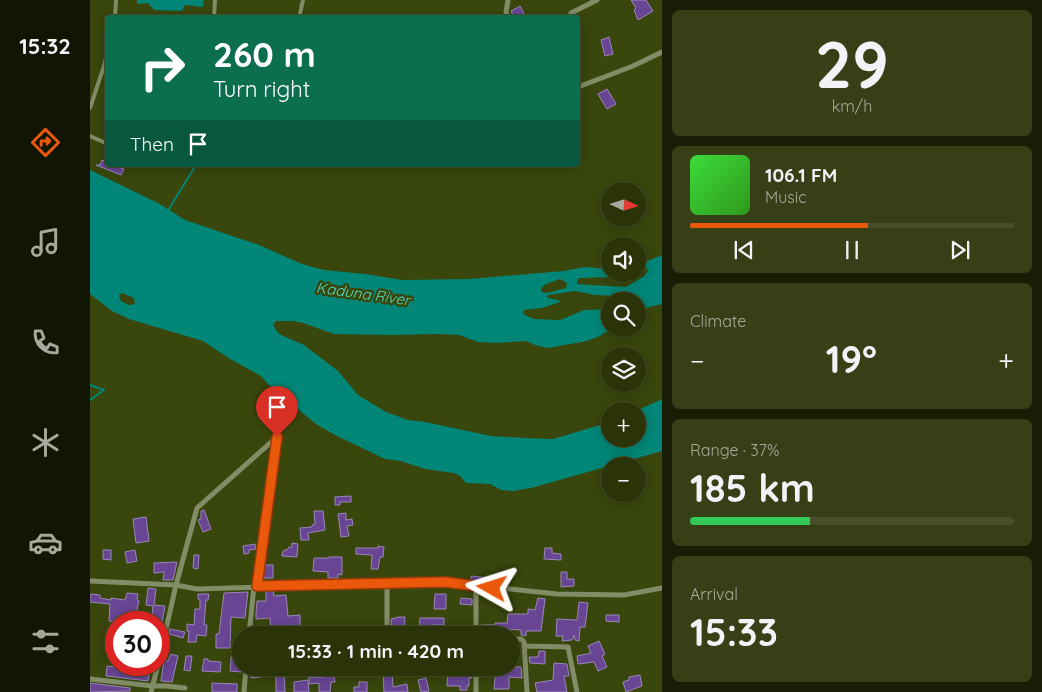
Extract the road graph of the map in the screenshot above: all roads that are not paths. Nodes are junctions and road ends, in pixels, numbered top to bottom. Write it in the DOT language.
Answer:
graph roads {
  1 [pos="116,0"];
  2 [pos="215,0"];
  3 [pos="303,0"];
  4 [pos="508,0"];
  5 [pos="596,0"];
  6 [pos="571,13"];
  7 [pos="115,15"];
  8 [pos="214,15"];
  9 [pos="300,15"];
  10 [pos="507,15"];
  11 [pos="662,52"];
  12 [pos="105,62"];
  13 [pos="580,86"];
  14 [pos="90,108"];
  15 [pos="90,136"];
  16 [pos="105,143"];
  17 [pos="90,581"];
  18 [pos="387,584"];
  19 [pos="176,585"];
  20 [pos="256,586"];
  21 [pos="476,586"];
  22 [pos="662,588"];
  23 [pos="170,611"];
  24 [pos="250,626"];
  25 [pos="387,626"];
  26 [pos="476,626"];
  27 [pos="520,639"];
  28 [pos="525,646"];
  29 [pos="155,676"];
  30 [pos="245,676"];
  31 [pos="476,676"];
  32 [pos="90,680"];
  33 [pos="185,688"];
  34 [pos="152,689"];
  35 [pos="244,692"];
  36 [pos="476,692"];
  37 [pos="527,692"];
  38 [pos="577,692"];
  1 -- 7 [label="lane"];
  2 -- 8 [label="lane"];
  3 -- 9 [label="lane"];
  4 -- 10 [label="street"];
  5 -- 6 [label="street"];
  11 -- 13 [label="street"];
  12 -- 14 [label="lane"];
  15 -- 16 [label="lane"];
  17 -- 19 [label="street"];
  18 -- 20 [label="street"];
  18 -- 21 [label="street"];
  18 -- 25 [label="street"];
  19 -- 20 [label="street"];
  19 -- 20 [label="street"];
  19 -- 23 [label="street"];
  20 -- 24 [label="street"];
  21 -- 22 [label="street"];
  21 -- 26 [label="street"];
  27 -- 28 [label="street"];
  28 -- 37 [label="street"];
  28 -- 38 [label="street"];
  29 -- 34 [label="street"];
  30 -- 35 [label="street"];
  31 -- 36 [label="street"];
  32 -- 34 [label="street"];
  33 -- 34 [label="street"];
}
